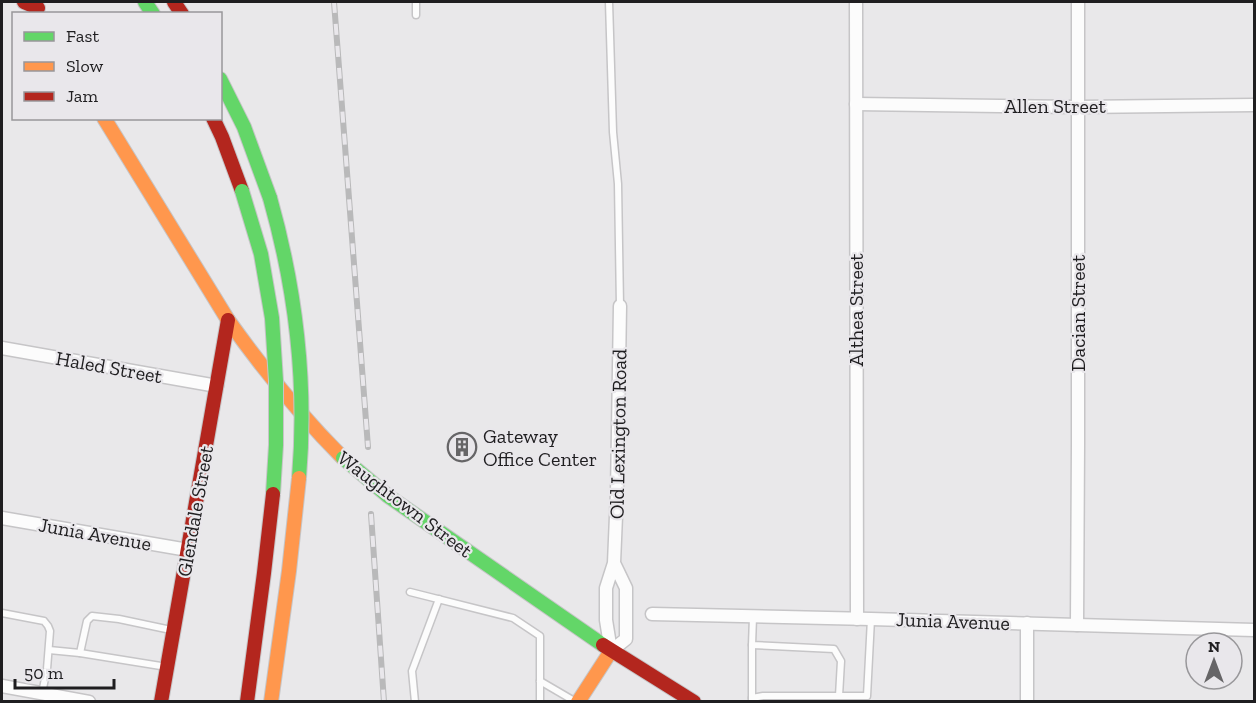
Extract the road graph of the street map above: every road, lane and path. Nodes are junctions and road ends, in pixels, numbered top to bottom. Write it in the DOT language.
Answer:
graph roads {
  1 [pos="24,2"];
  2 [pos="416,2"];
  3 [pos="609,2"];
  4 [pos="856,2"];
  5 [pos="1078,2"];
  6 [pos="38,8"];
  7 [pos="416,15"];
  8 [pos="222,83"];
  9 [pos="856,104"];
  10 [pos="1254,105"];
  11 [pos="1078,107"];
  12 [pos="105,120"];
  13 [pos="214,120"];
  14 [pos="620,306"];
  15 [pos="228,320"];
  16 [pos="2,348"];
  17 [pos="217,386"];
  18 [pos="2,518"];
  19 [pos="188,550"];
  20 [pos="614,563"];
  21 [pos="410,592"];
  22 [pos="439,599"];
  23 [pos="2,613"];
  24 [pos="652,614"];
  25 [pos="753,617"];
  26 [pos="857,619"];
  27 [pos="871,619"];
  28 [pos="1027,623"];
  29 [pos="1077,625"];
  30 [pos="173,630"];
  31 [pos="1254,630"];
  32 [pos="752,645"];
  33 [pos="48,650"];
  34 [pos="611,651"];
  35 [pos="80,653"];
  36 [pos="167,667"];
  37 [pos="540,681"];
  38 [pos="2,686"];
  39 [pos="42,693"];
  40 [pos="839,696"];
  41 [pos="867,699"];
  42 [pos="752,700"];
  43 [pos="89,702"];
  44 [pos="161,702"];
  45 [pos="247,702"];
  46 [pos="272,702"];
  47 [pos="415,702"];
  48 [pos="540,702"];
  49 [pos="577,702"];
  50 [pos="694,702"];
  51 [pos="1027,702"];
  1 -- 6 [label="main road"];
  2 -- 7 [label="lane"];
  3 -- 14 [label="lane"];
  4 -- 9 [label="street, Althea Street"];
  5 -- 11 [label="street, Dacian Street"];
  8 -- 46 [label="main road, bridge"];
  9 -- 11 [label="street, Allen Street"];
  9 -- 26 [label="street, Althea Street"];
  10 -- 11 [label="street, Allen Street"];
  11 -- 29 [label="street, Dacian Street"];
  12 -- 15 [label="main road, Waughtown Street"];
  13 -- 45 [label="main road, bridge"];
  14 -- 20 [label="street, Old Lexington Road"];
  15 -- 17 [label="main road, Glendale Street"];
  15 -- 34 [label="main road, Waughtown Street, bridge"];
  16 -- 17 [label="street, Haled Street"];
  17 -- 19 [label="main road, Glendale Street"];
  18 -- 19 [label="street, Junia Avenue"];
  19 -- 30 [label="main road, Glendale Street"];
  20 -- 34 [label="street, Old Lexington Road"];
  20 -- 34 [label="street, Old Lexington Road"];
  21 -- 22 [label="lane"];
  22 -- 37 [label="lane"];
  22 -- 47 [label="lane"];
  23 -- 33 [label="lane"];
  24 -- 25 [label="street, Junia Avenue"];
  25 -- 26 [label="street, Junia Avenue"];
  25 -- 32 [label="lane"];
  26 -- 27 [label="street, Junia Avenue"];
  27 -- 28 [label="street, Junia Avenue"];
  27 -- 41 [label="lane"];
  28 -- 29 [label="street, Junia Avenue"];
  28 -- 51 [label="street"];
  29 -- 31 [label="street, Junia Avenue"];
  30 -- 35 [label="lane"];
  30 -- 36 [label="main road, Glendale Street"];
  32 -- 40 [label="lane"];
  32 -- 42 [label="lane"];
  33 -- 35 [label="lane"];
  33 -- 39 [label="lane"];
  34 -- 49 [label="main road, Old Lexington Road"];
  34 -- 50 [label="main road, Waughtown Street"];
  35 -- 36 [label="lane"];
  36 -- 44 [label="main road, Glendale Street"];
  37 -- 48 [label="lane"];
  37 -- 49 [label="lane"];
  38 -- 39 [label="street"];
  39 -- 43 [label="street"];
  40 -- 41 [label="lane"];
  40 -- 42 [label="lane"];
}
